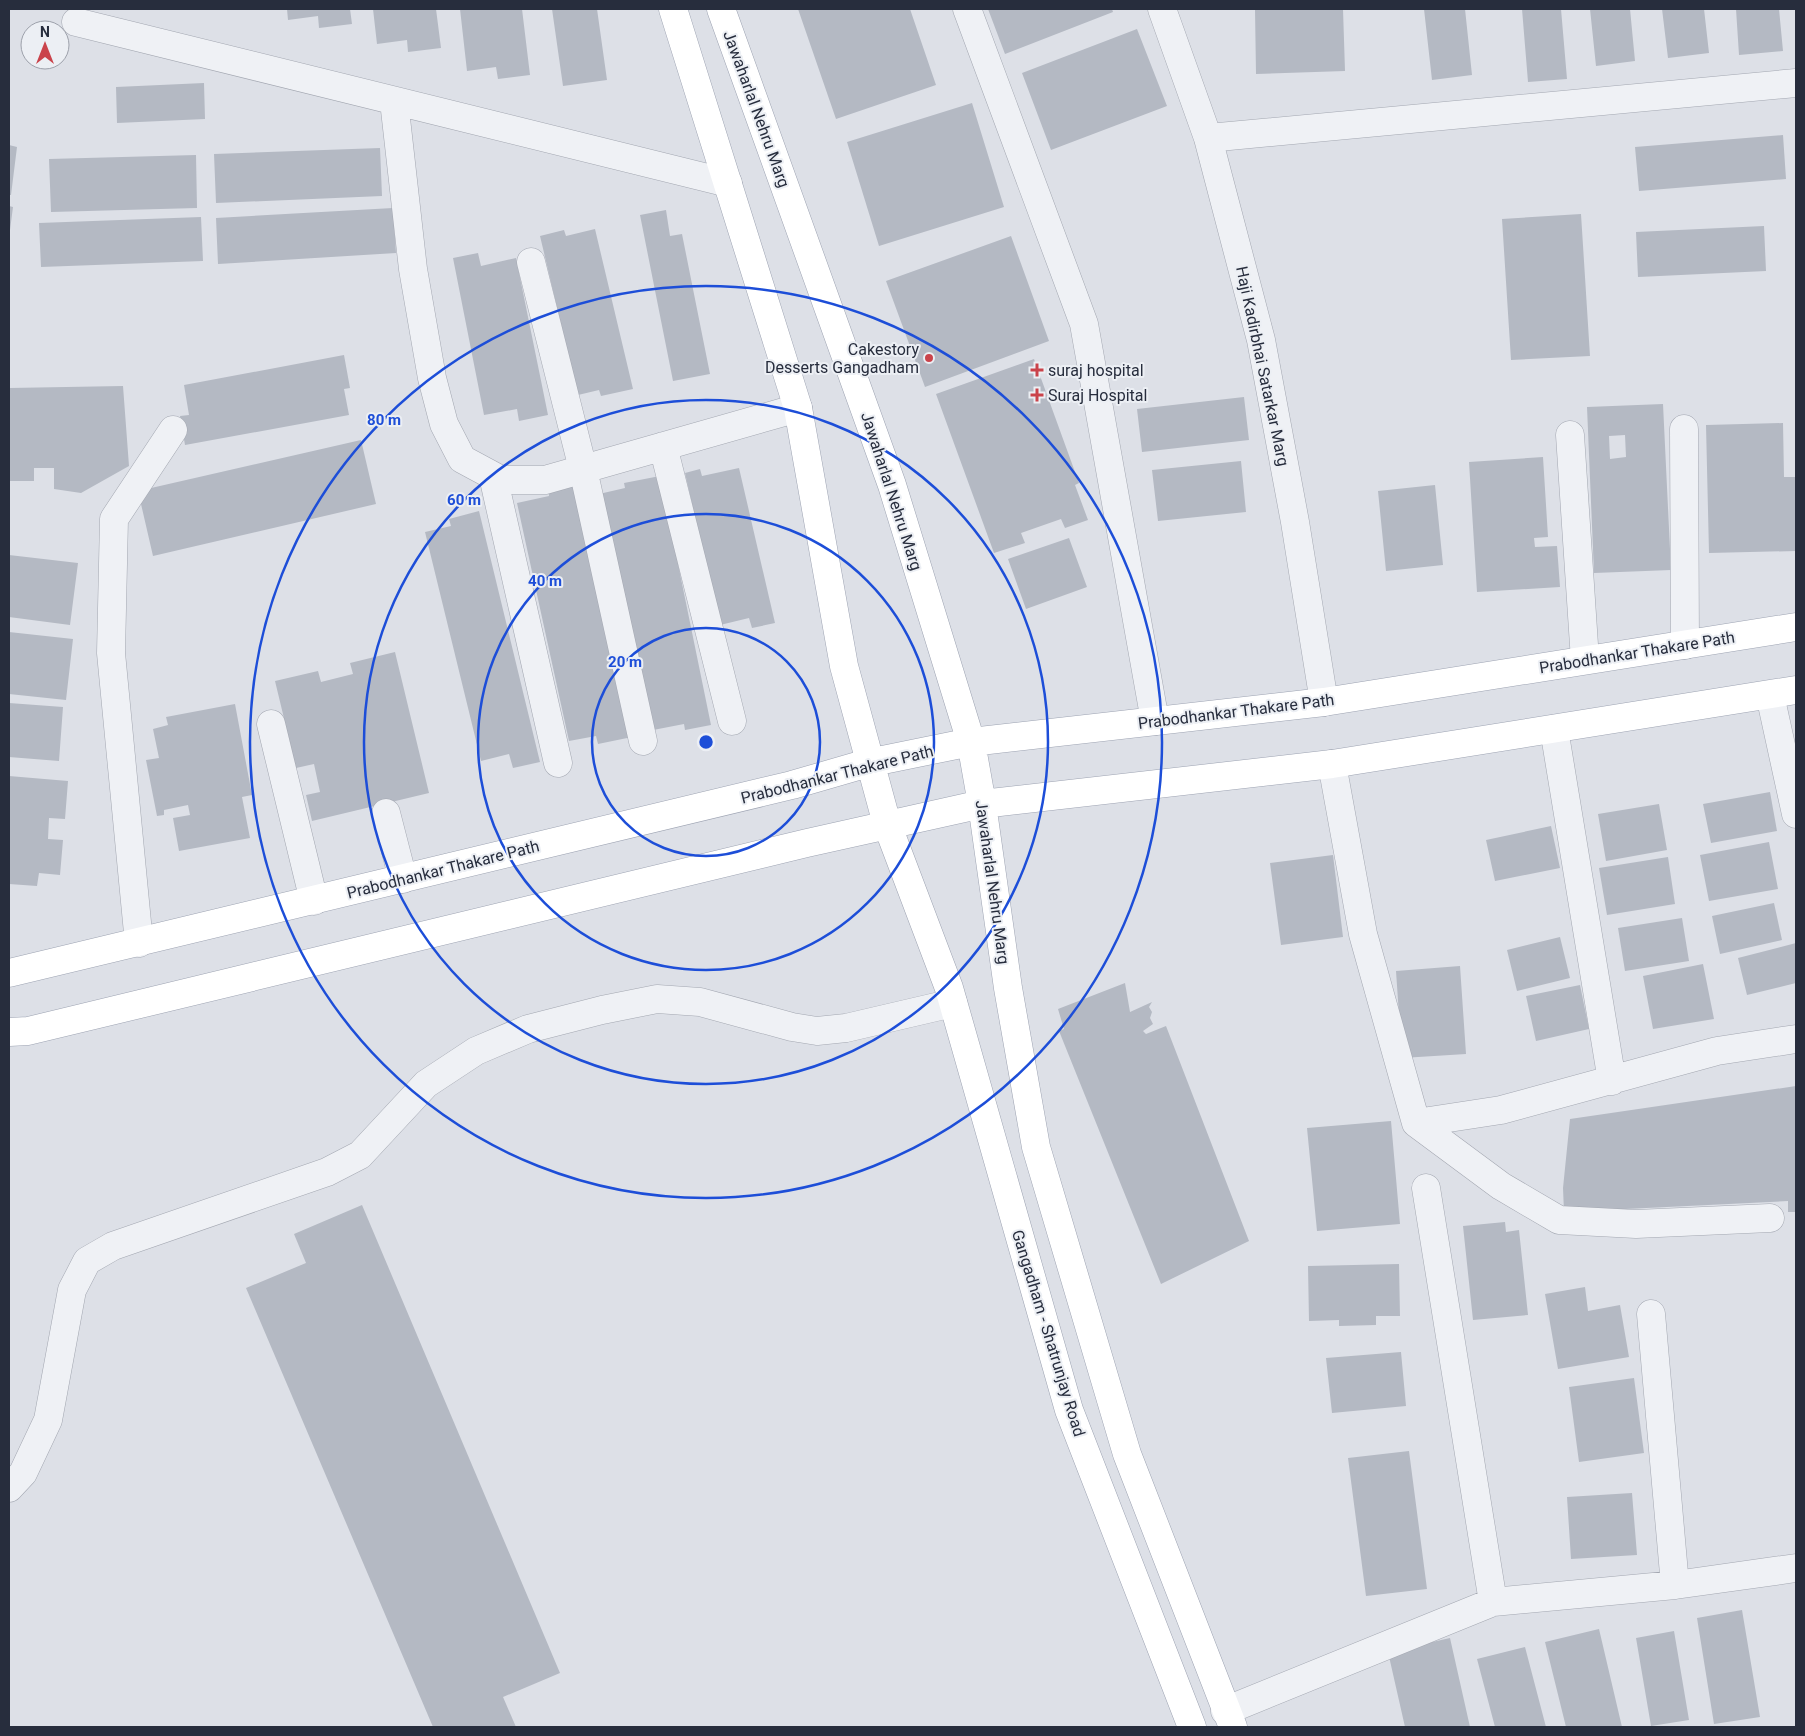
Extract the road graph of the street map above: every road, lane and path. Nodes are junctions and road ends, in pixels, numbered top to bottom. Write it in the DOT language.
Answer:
graph roads {
  1 [pos="673,9"];
  2 [pos="721,9"];
  3 [pos="967,9"];
  4 [pos="1162,9"];
  5 [pos="76,22"];
  6 [pos="1796,83"];
  7 [pos="394,101"];
  8 [pos="1208,138"];
  9 [pos="728,183"];
  10 [pos="531,262"];
  11 [pos="798,408"];
  12 [pos="1684,429"];
  13 [pos="173,430"];
  14 [pos="1570,435"];
  15 [pos="662,446"];
  16 [pos="582,469"];
  17 [pos="494,476"];
  18 [pos="1796,627"];
  19 [pos="1685,645"];
  20 [pos="1585,660"];
  21 [pos="1783,692"];
  22 [pos="1324,702"];
  23 [pos="732,721"];
  24 [pos="1155,721"];
  25 [pos="272,724"];
  26 [pos="1554,729"];
  27 [pos="643,740"];
  28 [pos="971,742"];
  29 [pos="558,763"];
  30 [pos="868,763"];
  31 [pos="1332,764"];
  32 [pos="982,804"];
  33 [pos="386,813"];
  34 [pos="1796,814"];
  35 [pos="887,824"];
  36 [pos="403,879"];
  37 [pos="314,901"];
  38 [pos="138,943"];
  39 [pos="9,973"];
  40 [pos="951,996"];
  41 [pos="9,1032"];
  42 [pos="1796,1039"];
  43 [pos="1612,1081"];
  44 [pos="1416,1123"];
  45 [pos="1426,1188"];
  46 [pos="1770,1218"];
  47 [pos="1651,1314"];
  48 [pos="9,1488"];
  49 [pos="1796,1568"];
  50 [pos="1675,1585"];
  51 [pos="1493,1602"];
  52 [pos="1229,1719"];
  53 [pos="1192,1727"];
  1 -- 9 [label="main road"];
  2 -- 28 [label="main road, Jawaharlal Nehru Marg"];
  3 -- 24 [label="street"];
  4 -- 8 [label="street, Haji Kadirbhai Satarkar Marg"];
  5 -- 7 [label="street"];
  6 -- 8 [label="street"];
  7 -- 9 [label="street"];
  7 -- 17 [label="street"];
  8 -- 22 [label="street, Haji Kadirbhai Satarkar Marg"];
  9 -- 11 [label="main road"];
  10 -- 16 [label="street"];
  11 -- 15 [label="street"];
  11 -- 30 [label="main road"];
  12 -- 19 [label="street"];
  13 -- 38 [label="street"];
  14 -- 20 [label="street"];
  15 -- 16 [label="street"];
  15 -- 23 [label="street"];
  16 -- 17 [label="street"];
  16 -- 27 [label="street"];
  17 -- 29 [label="street"];
  18 -- 19 [label="main road, Prabodhankar Thakare Path"];
  19 -- 20 [label="main road, Prabodhankar Thakare Path"];
  20 -- 22 [label="main road, Prabodhankar Thakare Path"];
  21 -- 26 [label="main road"];
  21 -- 34 [label="street"];
  22 -- 24 [label="main road, Prabodhankar Thakare Path"];
  24 -- 28 [label="main road, Prabodhankar Thakare Path"];
  25 -- 37 [label="street"];
  26 -- 31 [label="main road"];
  26 -- 43 [label="street"];
  28 -- 30 [label="main road, Prabodhankar Thakare Path"];
  28 -- 32 [label="main road, Jawaharlal Nehru Marg"];
  30 -- 35 [label="main road"];
  30 -- 36 [label="main road, Prabodhankar Thakare Path"];
  31 -- 32 [label="main road"];
  31 -- 44 [label="street"];
  32 -- 35 [label="main road"];
  32 -- 52 [label="main road, Jawaharlal Nehru Marg"];
  33 -- 36 [label="street"];
  35 -- 40 [label="main road"];
  35 -- 41 [label="main road"];
  36 -- 37 [label="main road, Prabodhankar Thakare Path"];
  37 -- 38 [label="main road, Prabodhankar Thakare Path"];
  38 -- 39 [label="main road, Prabodhankar Thakare Path"];
  40 -- 48 [label="street"];
  40 -- 53 [label="main road, Gangadham - Shatrunjay Road"];
  42 -- 43 [label="street"];
  43 -- 44 [label="street"];
  44 -- 46 [label="street"];
  45 -- 51 [label="street"];
  47 -- 50 [label="street"];
  49 -- 50 [label="street"];
  50 -- 51 [label="street"];
  51 -- 52 [label="street"];
}
